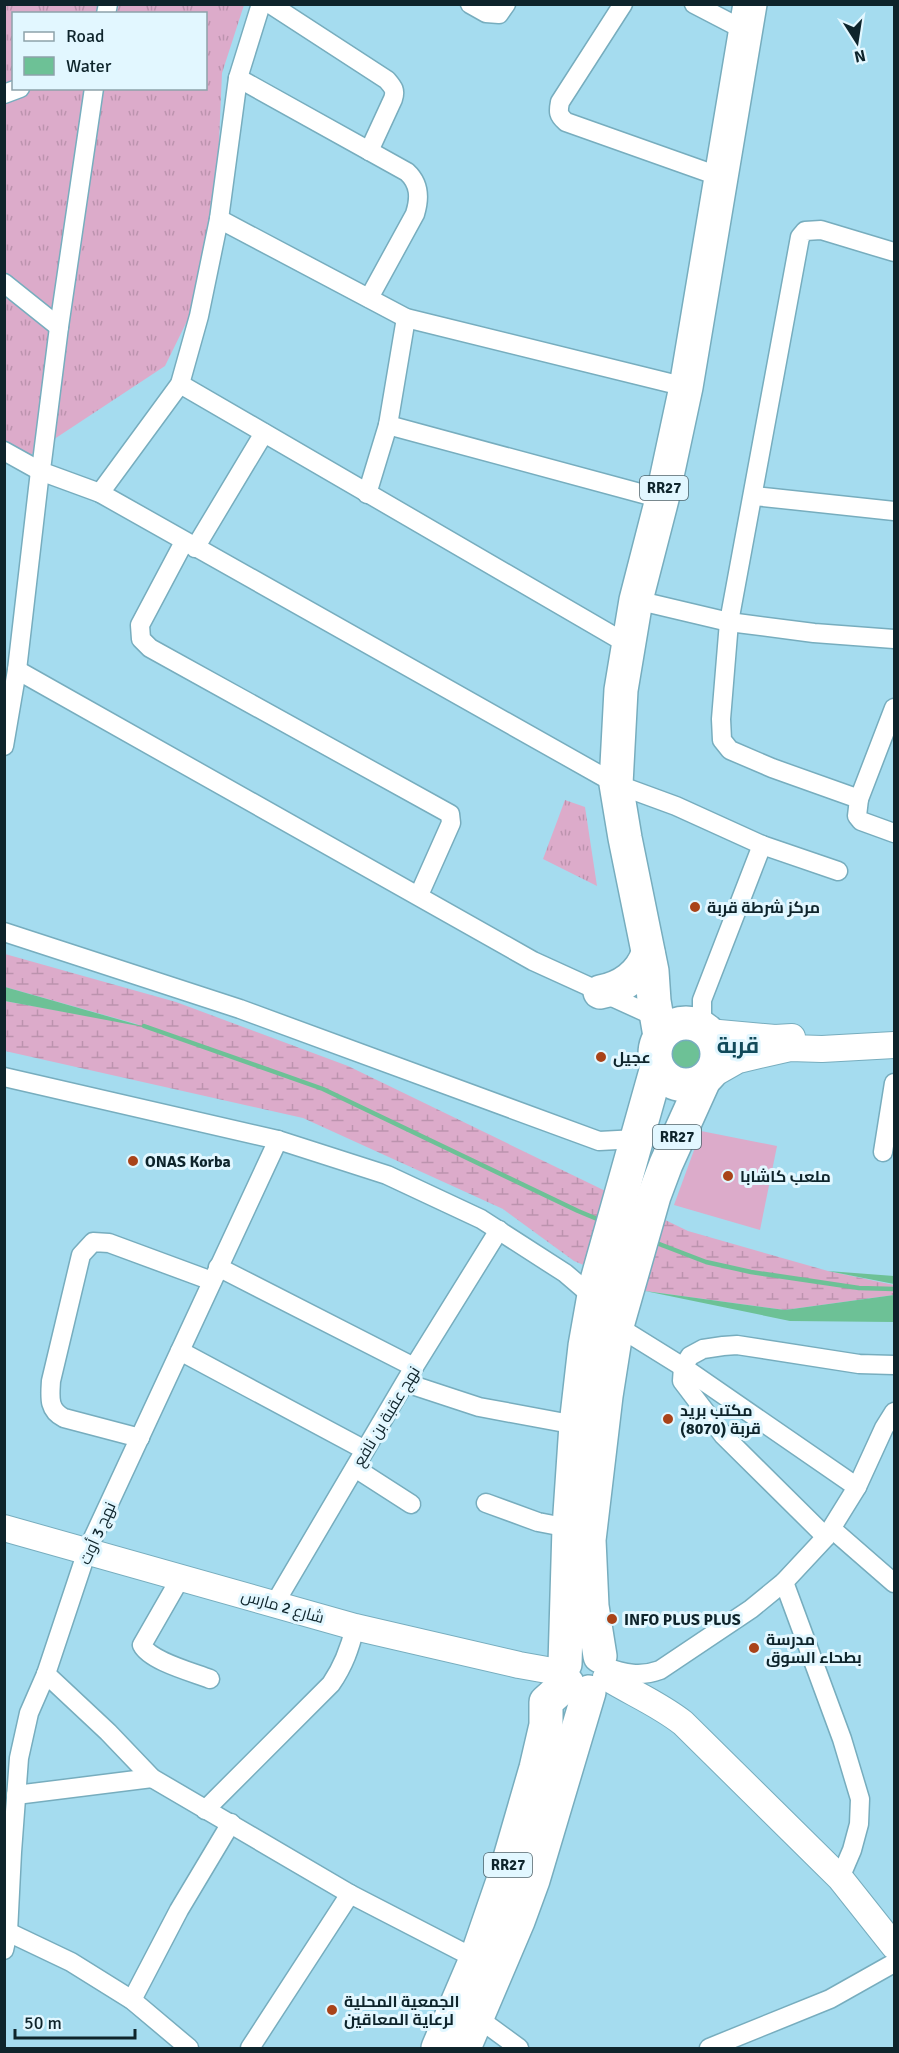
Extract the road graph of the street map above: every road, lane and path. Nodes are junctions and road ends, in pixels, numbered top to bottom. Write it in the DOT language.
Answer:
graph roads {
  1 [pos="261,4"];
  2 [pos="270,4"];
  3 [pos="470,4"];
  4 [pos="506,4"];
  5 [pos="623,4"];
  6 [pos="694,4"];
  7 [pos="748,18"];
  8 [pos="238,78"];
  9 [pos="94,90"];
  10 [pos="369,151"];
  11 [pos="721,177"];
  12 [pos="219,219"];
  13 [pos="894,252"];
  14 [pos="4,283"];
  15 [pos="369,298"];
  16 [pos="406,318"];
  17 [pos="59,327"];
  18 [pos="180,384"];
  19 [pos="686,387"];
  20 [pos="388,425"];
  21 [pos="264,434"];
  22 [pos="4,451"];
  23 [pos="40,471"];
  24 [pos="100,493"];
  25 [pos="367,494"];
  26 [pos="754,496"];
  27 [pos="662,500"];
  28 [pos="894,511"];
  29 [pos="190,545"];
  30 [pos="636,600"];
  31 [pos="729,622"];
  32 [pos="894,639"];
  33 [pos="629,645"];
  34 [pos="17,670"];
  35 [pos="7,703"];
  36 [pos="894,708"];
  37 [pos="4,746"];
  38 [pos="616,784"];
  39 [pos="859,799"];
  40 [pos="894,833"];
  41 [pos="762,845"];
  42 [pos="838,871"];
  43 [pos="418,895"];
  44 [pos="4,932"];
  45 [pos="650,962"];
  46 [pos="600,992"];
  47 [pos="701,1027"];
  48 [pos="894,1034"];
  49 [pos="658,1040"];
  50 [pos="894,1046"];
  51 [pos="4,1077"];
  52 [pos="706,1078"];
  53 [pos="894,1083"];
  54 [pos="637,1139"];
  55 [pos="278,1140"];
  56 [pos="599,1141"];
  57 [pos="883,1152"];
  58 [pos="626,1177"];
  59 [pos="499,1230"];
  60 [pos="215,1274"];
  61 [pos="608,1301"];
  62 [pos="180,1351"];
  63 [pos="894,1365"];
  64 [pos="683,1366"];
  65 [pos="410,1375"];
  66 [pos="894,1412"];
  67 [pos="576,1425"];
  68 [pos="140,1438"];
  69 [pos="365,1450"];
  70 [pos="355,1467"];
  71 [pos="857,1487"];
  72 [pos="486,1503"];
  73 [pos="411,1504"];
  74 [pos="4,1528"];
  75 [pos="569,1528"];
  76 [pos="830,1533"];
  77 [pos="87,1551"];
  78 [pos="181,1577"];
  79 [pos="784,1582"];
  80 [pos="894,1583"];
  81 [pos="275,1603"];
  82 [pos="355,1627"];
  83 [pos="46,1674"];
  84 [pos="592,1677"];
  85 [pos="210,1679"];
  86 [pos="152,1778"];
  87 [pos="16,1795"];
  88 [pos="205,1810"];
  89 [pos="231,1823"];
  90 [pos="840,1878"];
  91 [pos="350,1894"];
  92 [pos="8,1932"];
  93 [pos="894,1946"];
  94 [pos="4,1950"];
  95 [pos="476,1959"];
  96 [pos="894,1963"];
  97 [pos="132,2000"];
  98 [pos="478,2018"];
  99 [pos="189,2049"];
  100 [pos="250,2049"];
  101 [pos="438,2049"];
  102 [pos="464,2049"];
  103 [pos="519,2049"];
  104 [pos="709,2049"];
  1 -- 8 [label="street"];
  2 -- 10 [label="street"];
  3 -- 4 [label="street"];
  5 -- 11 [label="street"];
  6 -- 7 [label="street"];
  7 -- 11 [label="highway, RR27"];
  8 -- 10 [label="street"];
  8 -- 12 [label="street"];
  9 -- 17 [label="street"];
  10 -- 15 [label="street"];
  11 -- 19 [label="highway, RR27"];
  12 -- 15 [label="street"];
  12 -- 18 [label="street"];
  13 -- 26 [label="street"];
  14 -- 17 [label="street"];
  15 -- 16 [label="street"];
  16 -- 19 [label="street"];
  16 -- 20 [label="street"];
  17 -- 23 [label="street"];
  18 -- 21 [label="street"];
  18 -- 24 [label="street"];
  19 -- 27 [label="highway, RR27"];
  20 -- 25 [label="street"];
  20 -- 27 [label="street"];
  21 -- 25 [label="street"];
  21 -- 29 [label="street"];
  22 -- 23 [label="street"];
  23 -- 24 [label="street"];
  23 -- 34 [label="street"];
  24 -- 29 [label="street"];
  25 -- 33 [label="street"];
  26 -- 28 [label="street"];
  26 -- 31 [label="street"];
  27 -- 30 [label="highway, RR27"];
  29 -- 38 [label="street"];
  29 -- 43 [label="street"];
  30 -- 31 [label="street"];
  30 -- 33 [label="highway, RR27"];
  31 -- 32 [label="street"];
  31 -- 39 [label="street"];
  33 -- 38 [label="highway, RR27"];
  34 -- 35 [label="street"];
  34 -- 43 [label="street"];
  35 -- 37 [label="street"];
  36 -- 39 [label="street"];
  38 -- 41 [label="street"];
  38 -- 45 [label="highway, RR27"];
  39 -- 40 [label="street"];
  41 -- 42 [label="street"];
  41 -- 47 [label="street"];
  43 -- 46 [label="street"];
  44 -- 56 [label="street"];
  45 -- 46 [label="highway"];
  45 -- 47 [label="highway, RR27"];
  45 -- 49 [label="highway, RR27"];
  46 -- 49 [label="street"];
  47 -- 48 [label="street"];
  47 -- 49 [label="highway"];
  47 -- 52 [label="highway, RR27"];
  49 -- 52 [label="highway"];
  49 -- 54 [label="highway, RR27"];
  50 -- 52 [label="street"];
  51 -- 55 [label="street"];
  52 -- 61 [label="highway, RR27"];
  53 -- 57 [label="street"];
  54 -- 56 [label="street"];
  54 -- 58 [label="highway, RR27"];
  55 -- 59 [label="street"];
  55 -- 60 [label="street, نهج 3 أوت"];
  56 -- 58 [label="street"];
  58 -- 61 [label="highway, RR27"];
  59 -- 61 [label="street"];
  59 -- 65 [label="street, نهج عقبة بن نافع"];
  60 -- 62 [label="street, نهج 3 أوت"];
  60 -- 65 [label="street"];
  60 -- 68 [label="street"];
  61 -- 64 [label="street"];
  61 -- 67 [label="highway, RR27"];
  61 -- 84 [label="highway, RR27"];
  62 -- 68 [label="street, نهج 3 أوت"];
  62 -- 69 [label="street"];
  63 -- 64 [label="street"];
  64 -- 71 [label="street"];
  64 -- 76 [label="street"];
  65 -- 67 [label="street"];
  65 -- 69 [label="street, نهج عقبة بن نافع"];
  66 -- 71 [label="street"];
  67 -- 75 [label="highway, RR27"];
  68 -- 77 [label="street, نهج 3 أوت"];
  69 -- 70 [label="street, نهج عقبة بن نافع"];
  70 -- 73 [label="street"];
  70 -- 81 [label="street, نهج عقبة بن نافع"];
  71 -- 76 [label="street"];
  72 -- 75 [label="street"];
  74 -- 77 [label="street, شارع 2 مارس"];
  75 -- 84 [label="highway, RR27"];
  76 -- 79 [label="street"];
  76 -- 80 [label="street"];
  77 -- 78 [label="street, شارع 2 مارس"];
  77 -- 83 [label="street, نهج 3 أوت"];
  78 -- 81 [label="street, شارع 2 مارس"];
  78 -- 85 [label="street"];
  79 -- 84 [label="street"];
  79 -- 90 [label="street"];
  81 -- 82 [label="street, شارع 2 مارس"];
  82 -- 84 [label="street, شارع 2 مارس"];
  82 -- 88 [label="street"];
  83 -- 86 [label="street"];
  83 -- 87 [label="street, نهج 3 أوت"];
  84 -- 90 [label="street, شارع 2 مارس"];
  84 -- 95 [label="highway, RR27"];
  84 -- 98 [label="highway, RR27"];
  86 -- 87 [label="street"];
  86 -- 88 [label="street"];
  87 -- 92 [label="street, نهج 3 أوت"];
  88 -- 89 [label="street"];
  89 -- 91 [label="street"];
  89 -- 97 [label="street"];
  90 -- 93 [label="street, شارع 2 مارس"];
  91 -- 95 [label="street"];
  91 -- 100 [label="street"];
  92 -- 94 [label="street, نهج 3 أوت"];
  92 -- 97 [label="street"];
  95 -- 101 [label="highway, RR27"];
  96 -- 104 [label="street"];
  97 -- 99 [label="street"];
  98 -- 102 [label="highway, RR27"];
  98 -- 103 [label="street"];
}
